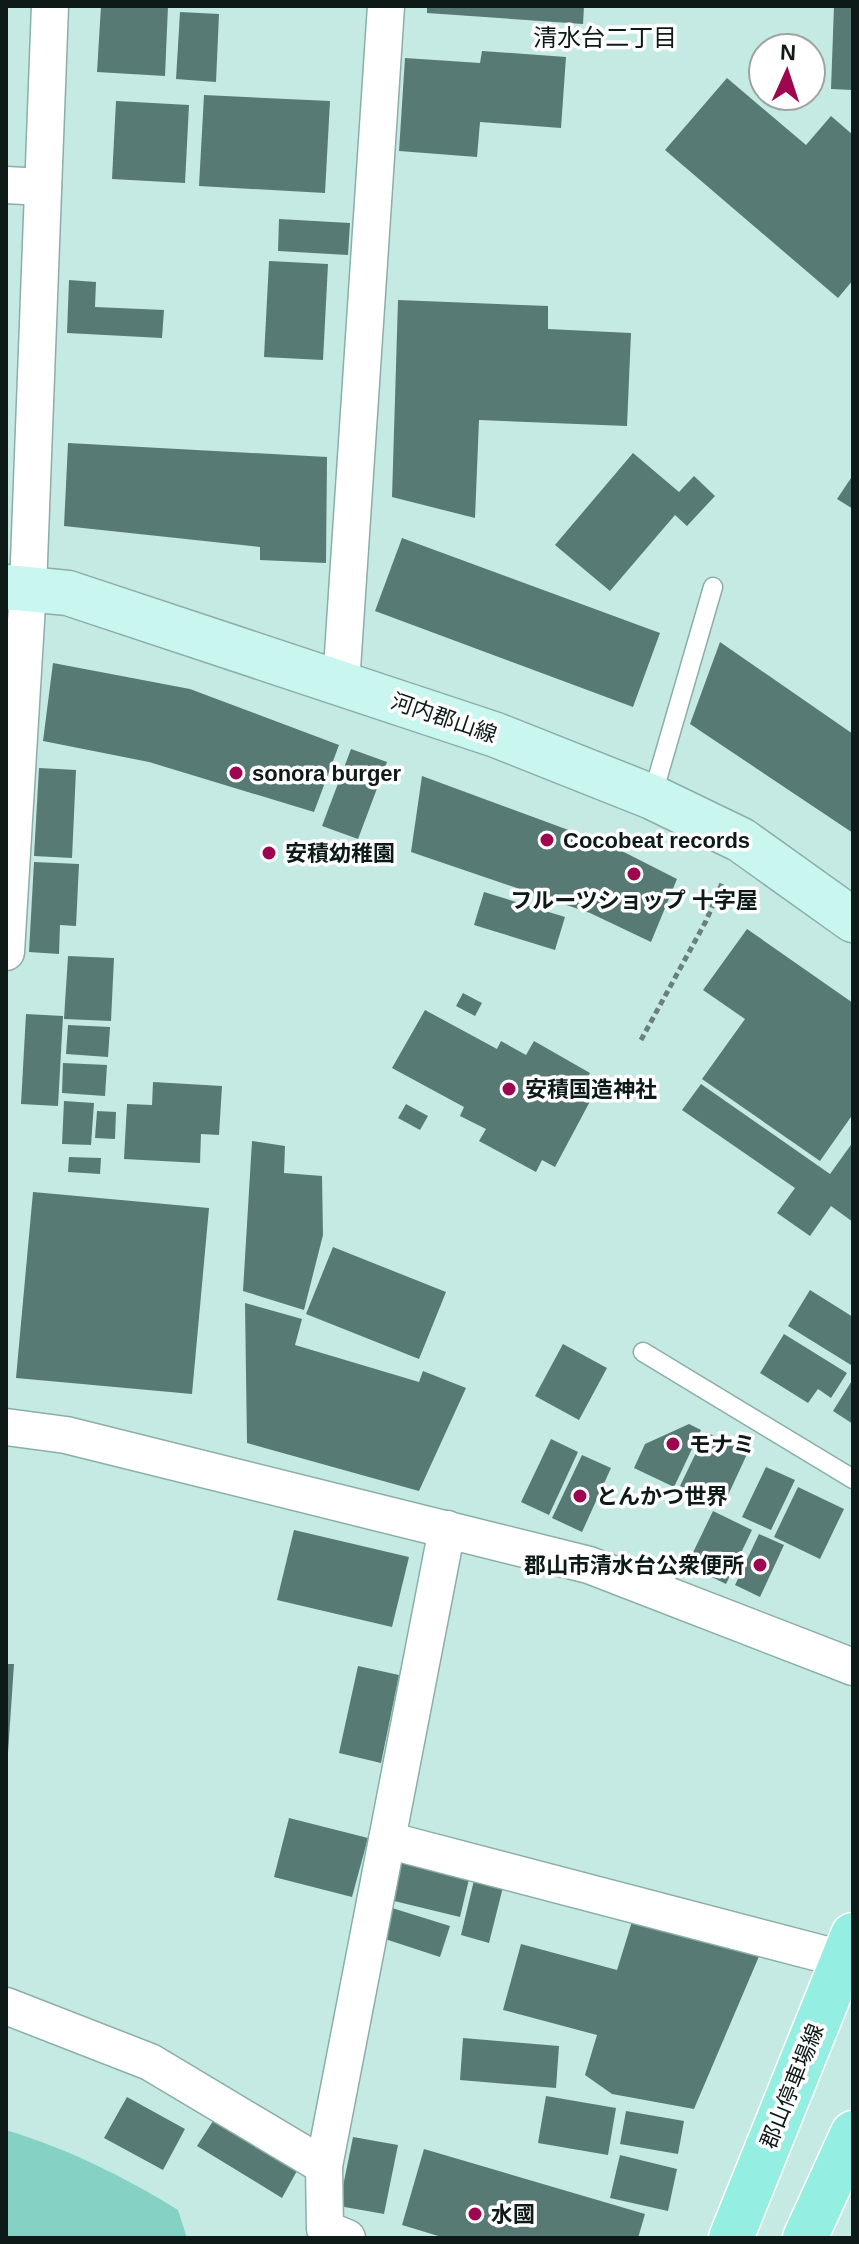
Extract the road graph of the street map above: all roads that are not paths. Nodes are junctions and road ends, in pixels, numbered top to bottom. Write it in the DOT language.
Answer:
graph roads {
  1 [pos="50,6"];
  2 [pos="386,6"];
  3 [pos="6,185"];
  4 [pos="43,187"];
  5 [pos="17,587"];
  6 [pos="713,587"];
  7 [pos="341,684"];
  8 [pos="652,797"];
  9 [pos="853,920"];
  10 [pos="6,952"];
  11 [pos="643,1352"];
  12 [pos="6,1427"];
  13 [pos="853,1479"];
  14 [pos="447,1529"];
  15 [pos="853,1667"];
  16 [pos="387,1840"];
  17 [pos="848,1947"];
  18 [pos="6,2006"];
  19 [pos="853,2135"];
  20 [pos="324,2166"];
  21 [pos="347,2238"];
  22 [pos="731,2238"];
  23 [pos="805,2238"];
  1 -- 4 [label="street"];
  2 -- 7 [label="street"];
  3 -- 4 [label="street"];
  4 -- 5 [label="street"];
  5 -- 7 [label="main road, 河内郡山線"];
  5 -- 10 [label="street"];
  6 -- 8 [label="lane"];
  7 -- 8 [label="main road, 河内郡山線"];
  8 -- 9 [label="main road, 河内郡山線"];
  11 -- 13 [label="lane"];
  12 -- 14 [label="street"];
  14 -- 15 [label="street"];
  14 -- 16 [label="street"];
  16 -- 17 [label="street"];
  16 -- 20 [label="street"];
  17 -- 22 [label="main road, 郡山停車場線"];
  18 -- 20 [label="street"];
  19 -- 23 [label="main road"];
  20 -- 21 [label="street"];
}
